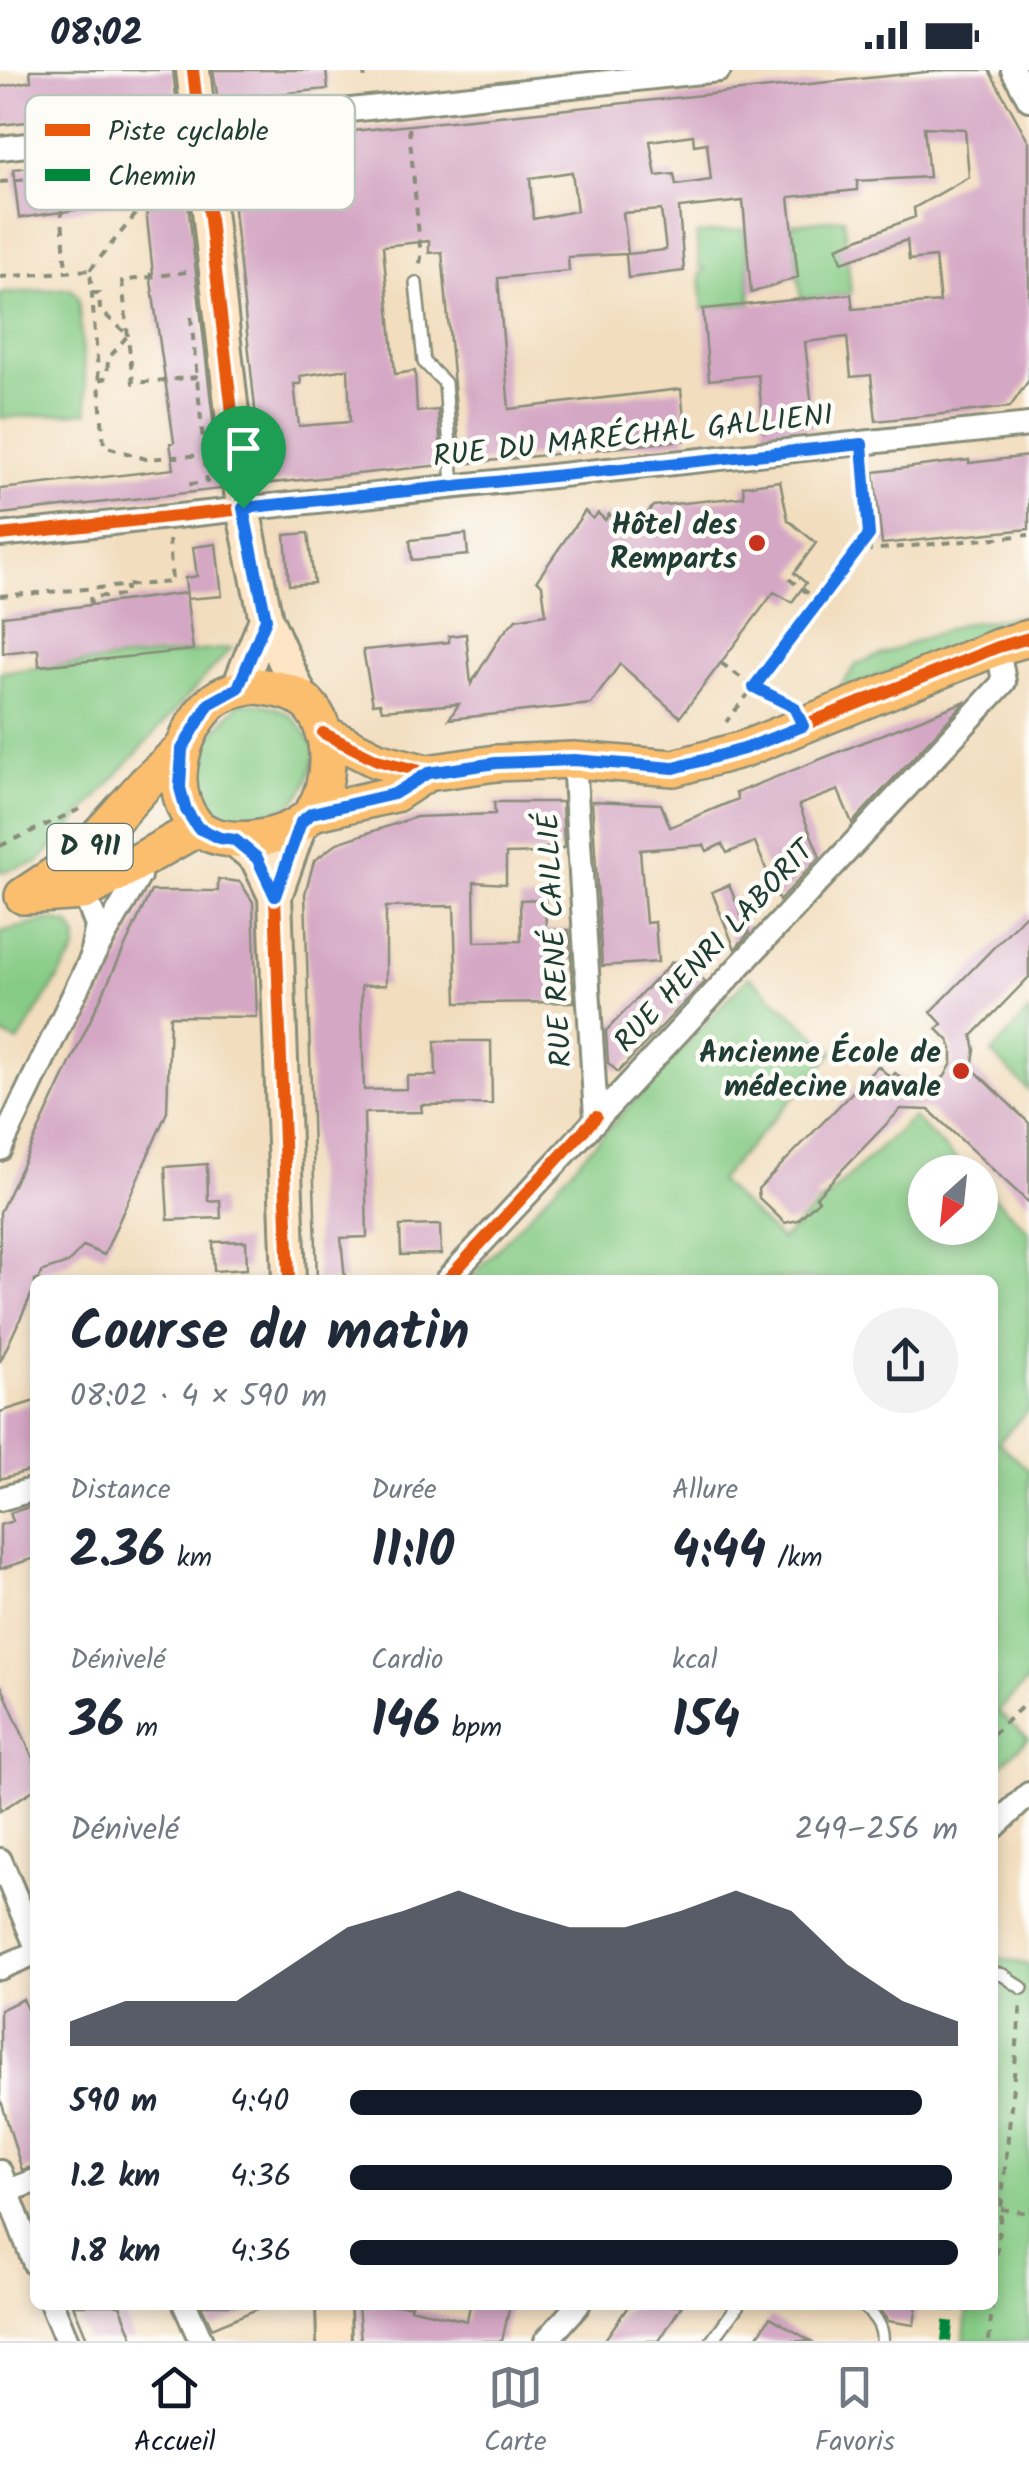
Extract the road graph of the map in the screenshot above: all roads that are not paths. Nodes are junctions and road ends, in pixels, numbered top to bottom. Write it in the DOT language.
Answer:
graph roads {
  1 [pos="193,70"];
  2 [pos="719,70"];
  3 [pos="1013,70"];
  4 [pos="574,77"];
  5 [pos="197,95"];
  6 [pos="1029,98"];
  7 [pos="355,108"];
  8 [pos="25,145"];
  9 [pos="0,148"];
  10 [pos="210,210"];
  11 [pos="416,282"];
  12 [pos="1029,425"];
  13 [pos="454,485"];
  14 [pos="243,508"];
  15 [pos="0,535"];
  16 [pos="266,619"];
  17 [pos="1014,642"];
  18 [pos="238,688"];
  19 [pos="301,698"];
  20 [pos="323,732"];
  21 [pos="182,749"];
  22 [pos="574,760"];
  23 [pos="428,773"];
  24 [pos="145,784"];
  25 [pos="306,818"];
  26 [pos="198,828"];
  27 [pos="235,840"];
  28 [pos="138,864"];
  29 [pos="84,892"];
  30 [pos="275,896"];
  31 [pos="12,899"];
  32 [pos="91,959"];
  33 [pos="596,1116"];
  34 [pos="0,1149"];
  35 [pos="289,1275"];
  36 [pos="452,1275"];
  37 [pos="30,1490"];
  38 [pos="0,1499"];
  39 [pos="1029,1794"];
  40 [pos="998,1823"];
  41 [pos="0,1860"];
  42 [pos="30,1932"];
  43 [pos="30,1955"];
  44 [pos="0,1968"];
  45 [pos="998,1975"];
  46 [pos="1022,1988"];
  47 [pos="30,2180"];
  48 [pos="2,2182"];
  49 [pos="30,2252"];
  50 [pos="54,2310"];
  51 [pos="186,2310"];
  52 [pos="332,2310"];
  53 [pos="574,2310"];
  54 [pos="734,2310"];
  55 [pos="873,2310"];
  56 [pos="67,2341"];
  57 [pos="201,2341"];
  58 [pos="334,2341"];
  59 [pos="546,2341"];
  60 [pos="712,2341"];
  61 [pos="882,2341"];
  1 -- 5 [label="main road"];
  2 -- 4 [label="street"];
  3 -- 6 [label="street"];
  4 -- 7 [label="street"];
  8 -- 9 [label="street"];
  10 -- 14 [label="main road"];
  11 -- 13 [label="lane"];
  12 -- 13 [label="street, RUE DU MARÉCHAL GALLIENI"];
  13 -- 14 [label="street, RUE DU MARÉCHAL GALLIENI"];
  14 -- 15 [label="street, RUE DU MARÉCHAL GALLIENI"];
  14 -- 16 [label="main road"];
  16 -- 18 [label="main road"];
  16 -- 19 [label="main road"];
  17 -- 22 [label="main road"];
  17 -- 33 [label="street, RUE HENRI LABORIT"];
  18 -- 19 [label="main road"];
  18 -- 21 [label="main road"];
  19 -- 20 [label="main road"];
  20 -- 23 [label="main road"];
  20 -- 25 [label="main road"];
  21 -- 24 [label="main road, D 911"];
  21 -- 26 [label="main road"];
  22 -- 23 [label="main road"];
  22 -- 33 [label="street, RUE RENÉ CAILLIÉ"];
  23 -- 25 [label="main road"];
  24 -- 29 [label="street, D 911"];
  24 -- 31 [label="main road, D 911"];
  25 -- 27 [label="main road"];
  25 -- 30 [label="main road"];
  26 -- 27 [label="main road"];
  26 -- 28 [label="main road, D 911"];
  27 -- 30 [label="main road"];
  28 -- 29 [label="main road, D 911"];
  28 -- 32 [label="street"];
  29 -- 31 [label="main road, D 911"];
  29 -- 32 [label="street"];
  30 -- 35 [label="main road"];
  32 -- 34 [label="street"];
  33 -- 36 [label="street, RUE HENRI LABORIT"];
  37 -- 38 [label="street"];
  39 -- 40 [label="street"];
  41 -- 42 [label="street"];
  43 -- 44 [label="street"];
  45 -- 46 [label="lane"];
  47 -- 48 [label="street"];
  48 -- 49 [label="street"];
  50 -- 56 [label="street"];
  51 -- 57 [label="street"];
  52 -- 58 [label="main road"];
  53 -- 59 [label="street"];
  54 -- 60 [label="lane"];
  55 -- 61 [label="lane"];
}
